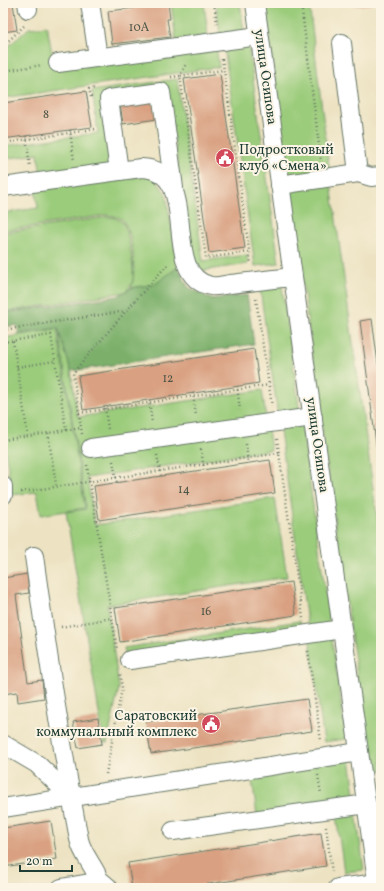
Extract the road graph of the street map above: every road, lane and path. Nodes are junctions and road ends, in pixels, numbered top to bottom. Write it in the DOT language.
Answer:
graph roads {
  1 [pos="90,3"];
  2 [pos="214,3"];
  3 [pos="255,3"];
  4 [pos="301,3"];
  5 [pos="27,6"];
  6 [pos="259,36"];
  7 [pos="219,41"];
  8 [pos="342,43"];
  9 [pos="3,46"];
  10 [pos="98,57"];
  11 [pos="58,63"];
  12 [pos="3,71"];
  13 [pos="89,89"];
  14 [pos="91,102"];
  15 [pos="94,123"];
  16 [pos="70,132"];
  17 [pos="26,138"];
  18 [pos="3,143"];
  19 [pos="119,171"];
  20 [pos="358,173"];
  21 [pos="381,176"];
  22 [pos="76,177"];
  23 [pos="323,178"];
  24 [pos="32,183"];
  25 [pos="280,185"];
  26 [pos="3,187"];
  27 [pos="175,192"];
  28 [pos="183,247"];
  29 [pos="249,252"];
  30 [pos="293,277"];
  31 [pos="254,282"];
  32 [pos="126,311"];
  33 [pos="3,330"];
  34 [pos="13,341"];
  35 [pos="3,342"];
  36 [pos="55,361"];
  37 [pos="17,367"];
  38 [pos="269,385"];
  39 [pos="79,413"];
  40 [pos="313,417"];
  41 [pos="275,423"];
  42 [pos="81,428"];
  43 [pos="66,430"];
  44 [pos="48,433"];
  45 [pos="28,436"];
  46 [pos="3,440"];
  47 [pos="86,447"];
  48 [pos="279,453"];
  49 [pos="89,480"];
  50 [pos="56,485"];
  51 [pos="3,492"];
  52 [pos="34,556"];
  53 [pos="112,618"];
  54 [pos="44,630"];
  55 [pos="342,630"];
  56 [pos="306,634"];
  57 [pos="122,660"];
  58 [pos="3,744"];
  59 [pos="359,752"];
  60 [pos="324,757"];
  61 [pos="103,792"];
  62 [pos="71,797"];
  63 [pos="367,804"];
  64 [pos="3,808"];
  65 [pos="173,831"];
  66 [pos="378,885"];
  67 [pos="104,886"];
  68 [pos="61,888"];
  69 [pos="338,888"];
  1 -- 10 [label="street"];
  2 -- 7 [label="path"];
  3 -- 6 [label="street, улица Осипова"];
  4 -- 23 [label="path"];
  5 -- 9 [label="path"];
  6 -- 7 [label="street"];
  6 -- 25 [label="street, улица Осипова"];
  7 -- 10 [label="street"];
  8 -- 20 [label="street"];
  10 -- 11 [label="street"];
  11 -- 12 [label="path"];
  13 -- 14 [label="path"];
  15 -- 16 [label="path"];
  16 -- 17 [label="path"];
  16 -- 22 [label="path"];
  17 -- 18 [label="path"];
  17 -- 24 [label="path"];
  19 -- 22 [label="street"];
  19 -- 27 [label="street"];
  19 -- 27 [label="street"];
  20 -- 21 [label="street"];
  20 -- 23 [label="street"];
  22 -- 24 [label="street"];
  23 -- 25 [label="street"];
  24 -- 26 [label="street"];
  25 -- 30 [label="street, улица Осипова"];
  27 -- 28 [label="street"];
  28 -- 31 [label="street"];
  28 -- 32 [label="path"];
  29 -- 29 [label="path"];
  29 -- 31 [label="path"];
  30 -- 31 [label="street"];
  30 -- 40 [label="street, улица Осипова"];
  31 -- 38 [label="path"];
  32 -- 33 [label="path"];
  32 -- 39 [label="path"];
  34 -- 35 [label="path"];
  34 -- 36 [label="path"];
  34 -- 37 [label="path"];
  36 -- 37 [label="path"];
  36 -- 43 [label="path"];
  37 -- 45 [label="path"];
  38 -- 39 [label="path"];
  38 -- 41 [label="path"];
  39 -- 42 [label="path"];
  40 -- 41 [label="street"];
  40 -- 55 [label="street, улица Осипова"];
  41 -- 47 [label="street"];
  41 -- 48 [label="path"];
  42 -- 43 [label="path"];
  42 -- 47 [label="path"];
  43 -- 44 [label="path"];
  44 -- 45 [label="path"];
  44 -- 50 [label="path"];
  45 -- 46 [label="path"];
  47 -- 49 [label="path"];
  48 -- 49 [label="path"];
  48 -- 56 [label="path"];
  49 -- 50 [label="path"];
  49 -- 53 [label="path"];
  50 -- 51 [label="path"];
  52 -- 54 [label="street"];
  53 -- 54 [label="path"];
  53 -- 57 [label="path"];
  54 -- 62 [label="street"];
  55 -- 56 [label="street"];
  55 -- 59 [label="street, улица Осипова"];
  56 -- 57 [label="street"];
  56 -- 60 [label="path"];
  57 -- 61 [label="path"];
  58 -- 62 [label="street"];
  59 -- 60 [label="street"];
  59 -- 63 [label="street, улица Осипова"];
  60 -- 61 [label="street"];
  61 -- 62 [label="street"];
  62 -- 64 [label="street"];
  62 -- 67 [label="street"];
  63 -- 65 [label="street"];
  63 -- 66 [label="street, улица Осипова"];
  66 -- 69 [label="street"];
  67 -- 68 [label="street"];
}
